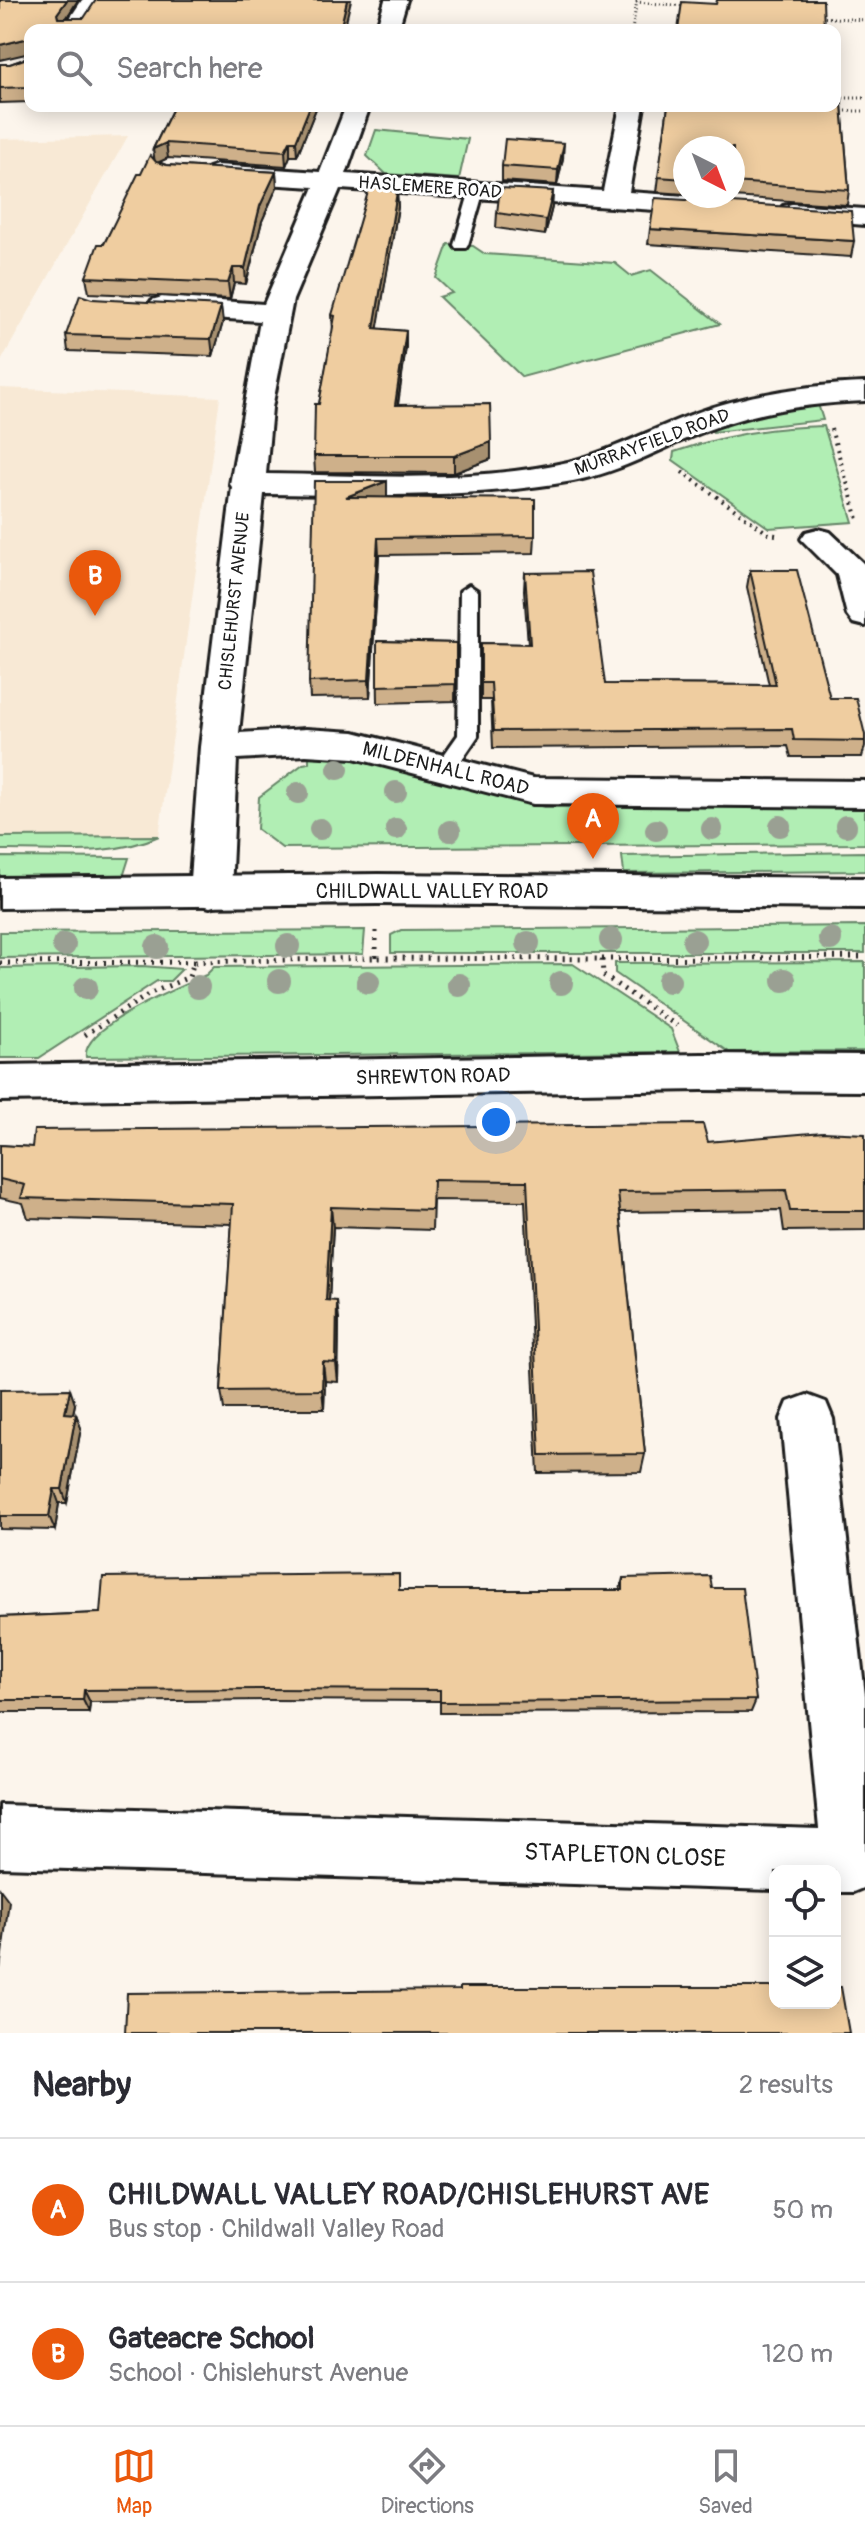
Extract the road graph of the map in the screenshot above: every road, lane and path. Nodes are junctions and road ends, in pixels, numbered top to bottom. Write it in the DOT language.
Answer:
graph roads {
  1 [pos="93,0"];
  2 [pos="396,0"];
  3 [pos="637,1"];
  4 [pos="697,7"];
  5 [pos="804,15"];
  6 [pos="865,20"];
  7 [pos="77,24"];
  8 [pos="389,24"];
  9 [pos="633,24"];
  10 [pos="841,98"];
  11 [pos="858,98"];
  12 [pos="865,98"];
  13 [pos="841,111"];
  14 [pos="865,111"];
  15 [pos="356,112"];
  16 [pos="631,112"];
  17 [pos="858,112"];
  18 [pos="197,171"];
  19 [pos="330,181"];
  20 [pos="477,190"];
  21 [pos="615,199"];
  22 [pos="673,203"];
  23 [pos="771,210"];
  24 [pos="865,217"];
  25 [pos="461,245"];
  26 [pos="140,305"];
  27 [pos="276,313"];
  28 [pos="865,392"];
  29 [pos="829,423"];
  30 [pos="645,446"];
  31 [pos="246,484"];
  32 [pos="852,497"];
  33 [pos="818,539"];
  34 [pos="469,591"];
  35 [pos="865,615"];
  36 [pos="219,747"];
  37 [pos="445,769"];
  38 [pos="865,794"];
  39 [pos="210,892"];
  40 [pos="0,893"];
  41 [pos="865,893"];
  42 [pos="376,931"];
  43 [pos="865,957"];
  44 [pos="376,958"];
  45 [pos="602,959"];
  46 [pos="194,962"];
  47 [pos="0,963"];
  48 [pos="705,1072"];
  49 [pos="865,1073"];
  50 [pos="0,1083"];
  51 [pos="62,1083"];
  52 [pos="807,1419"];
  53 [pos="0,1836"];
  1 -- 7 [label="street"];
  2 -- 8 [label="street"];
  3 -- 4 [label="path"];
  3 -- 9 [label="path"];
  5 -- 6 [label="path"];
  10 -- 11 [label="path"];
  11 -- 12 [label="path"];
  11 -- 17 [label="path"];
  13 -- 17 [label="path"];
  14 -- 17 [label="path"];
  15 -- 19 [label="street, CHISLEHURST AVENUE"];
  16 -- 21 [label="street"];
  18 -- 19 [label="street"];
  19 -- 20 [label="street, HASLEMERE ROAD"];
  19 -- 27 [label="street, CHISLEHURST AVENUE"];
  20 -- 21 [label="street, HASLEMERE ROAD"];
  20 -- 25 [label="lane"];
  21 -- 22 [label="street, HASLEMERE ROAD"];
  23 -- 24 [label="street"];
  26 -- 27 [label="street"];
  27 -- 31 [label="street, CHISLEHURST AVENUE"];
  28 -- 30 [label="street, MURRAYFIELD ROAD"];
  29 -- 32 [label="path"];
  30 -- 31 [label="street, MURRAYFIELD ROAD"];
  30 -- 33 [label="path"];
  31 -- 36 [label="street, CHISLEHURST AVENUE"];
  33 -- 35 [label="street"];
  34 -- 37 [label="lane"];
  36 -- 37 [label="street, MILDENHALL ROAD"];
  36 -- 39 [label="street, CHISLEHURST AVENUE"];
  37 -- 38 [label="street, MILDENHALL ROAD"];
  39 -- 40 [label="street, CHILDWALL VALLEY ROAD"];
  39 -- 41 [label="street, CHILDWALL VALLEY ROAD"];
  42 -- 44 [label="path"];
  43 -- 45 [label="path"];
  44 -- 45 [label="path"];
  44 -- 46 [label="path"];
  45 -- 48 [label="path"];
  46 -- 47 [label="path"];
  46 -- 51 [label="path"];
  48 -- 49 [label="street, SHREWTON ROAD"];
  48 -- 51 [label="street, SHREWTON ROAD"];
  50 -- 51 [label="street, SHREWTON ROAD"];
  52 -- 53 [label="street, STAPLETON CLOSE"];
}
